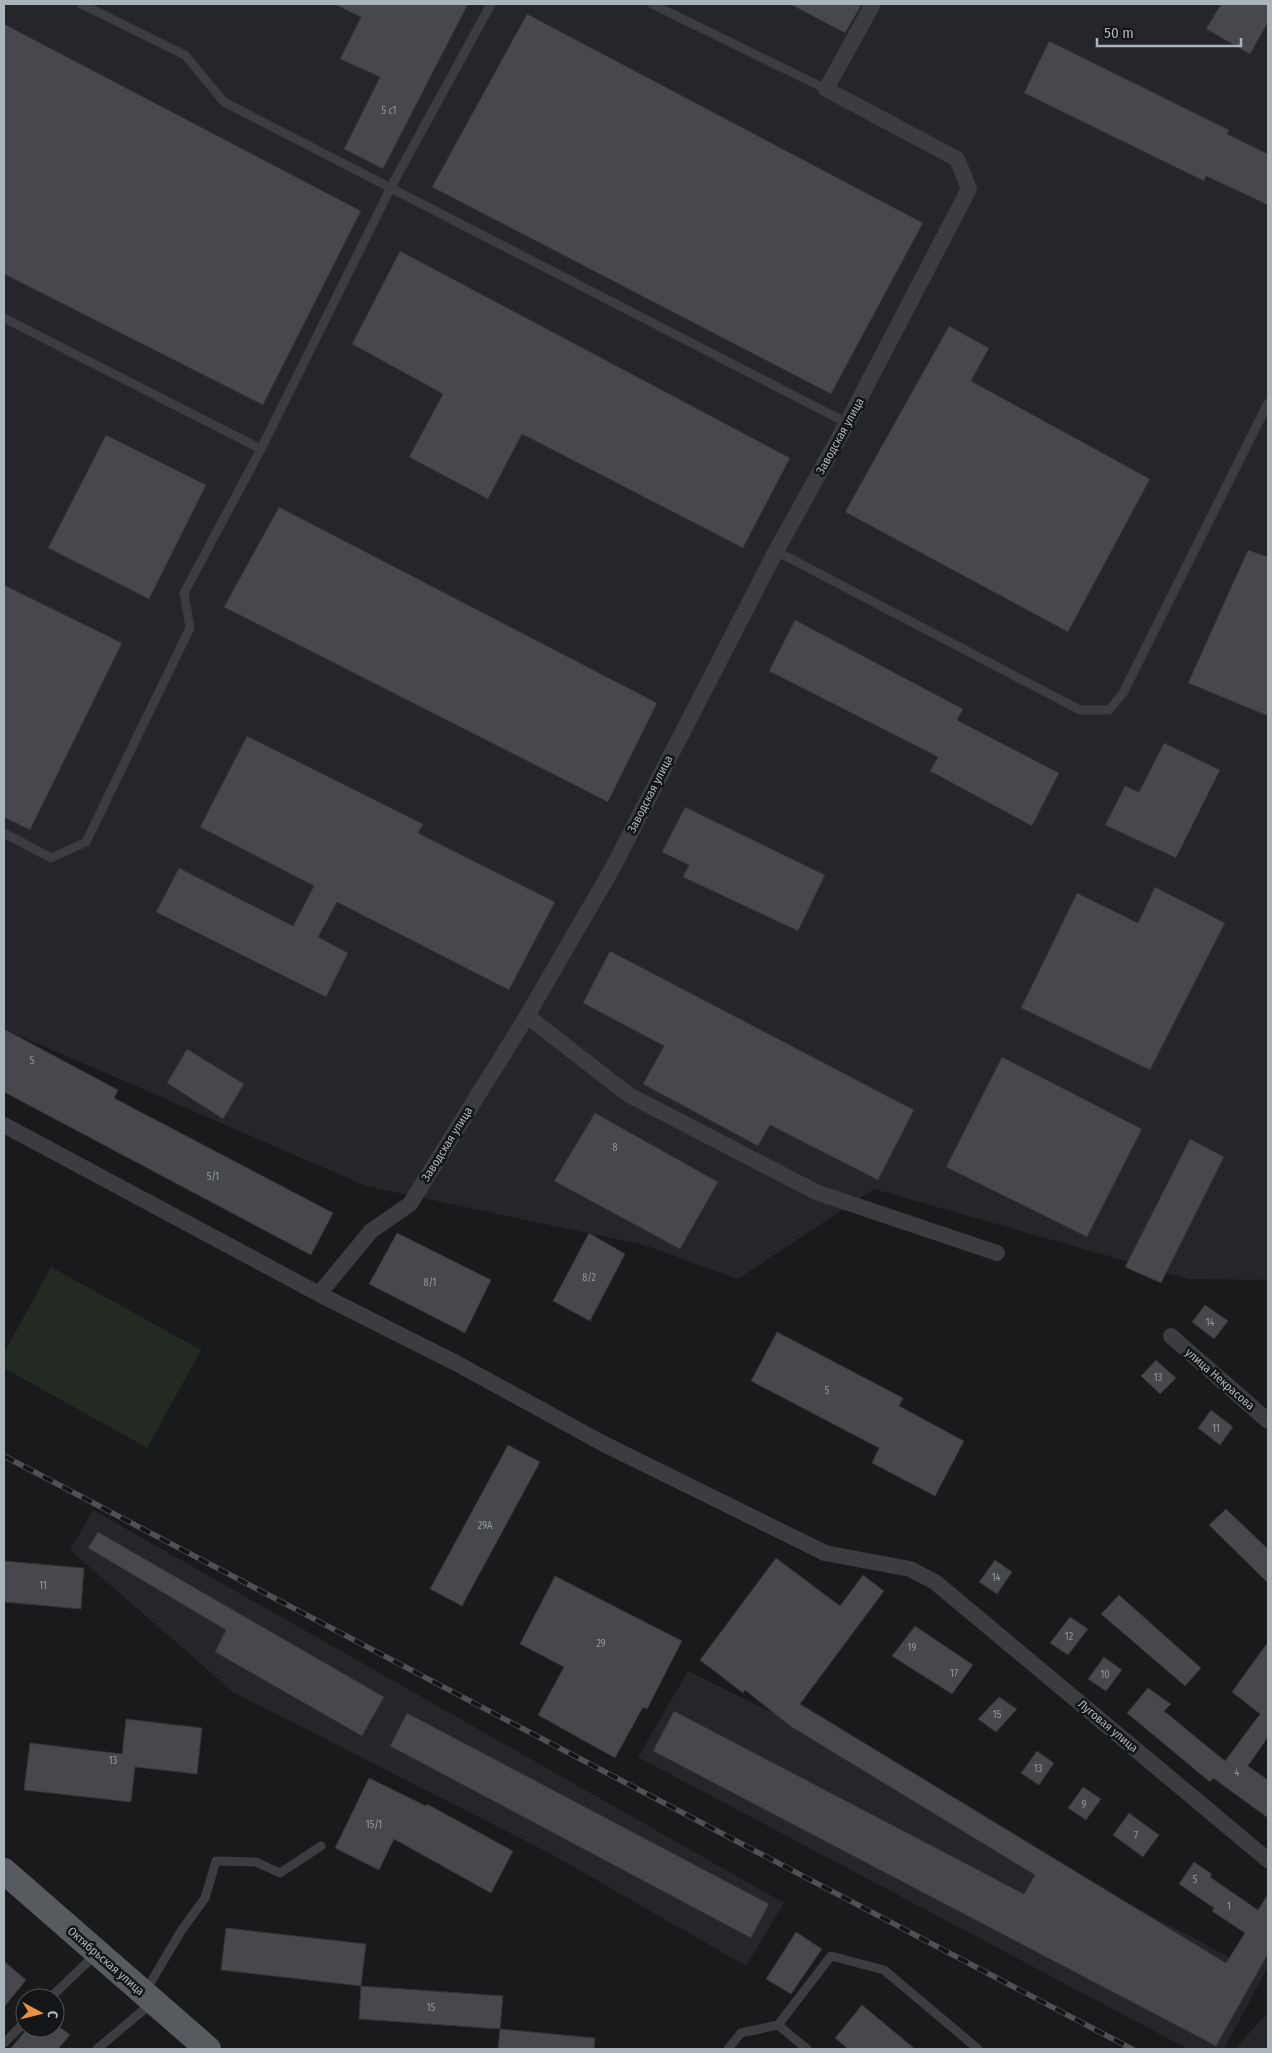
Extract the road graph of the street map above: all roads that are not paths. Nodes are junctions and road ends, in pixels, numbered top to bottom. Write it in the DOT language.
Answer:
graph roads {
  1 [pos="81,4"];
  2 [pos="491,4"];
  3 [pos="652,4"];
  4 [pos="874,4"];
  5 [pos="826,90"];
  6 [pos="391,187"];
  7 [pos="4,318"];
  8 [pos="1268,403"];
  9 [pos="847,424"];
  10 [pos="261,450"];
  11 [pos="776,550"];
  12 [pos="4,833"];
  13 [pos="527,1016"];
  14 [pos="4,1125"];
  15 [pos="997,1253"];
  16 [pos="319,1294"];
  17 [pos="1171,1336"];
  18 [pos="1268,1421"];
  19 [pos="321,1846"];
  20 [pos="1268,1860"];
  21 [pos="4,1871"];
  22 [pos="97,1953"];
  23 [pos="60,1988"];
  24 [pos="148,1998"];
  25 [pos="778,2025"];
  26 [pos="15,2032"];
  27 [pos="4,2042"];
  28 [pos="97,2049"];
  29 [pos="208,2049"];
  30 [pos="728,2049"];
  31 [pos="807,2049"];
  32 [pos="978,2049"];
  1 -- 6 [label="lane"];
  2 -- 6 [label="lane"];
  3 -- 5 [label="lane"];
  4 -- 5 [label="street"];
  5 -- 9 [label="street, Заводская улица"];
  6 -- 9 [label="lane"];
  6 -- 10 [label="lane"];
  7 -- 10 [label="lane"];
  8 -- 11 [label="lane"];
  9 -- 11 [label="street, Заводская улица"];
  10 -- 12 [label="lane"];
  11 -- 13 [label="street, Заводская улица"];
  13 -- 15 [label="street"];
  13 -- 16 [label="street, Заводская улица"];
  14 -- 16 [label="street"];
  16 -- 20 [label="street, Луговая улица"];
  17 -- 18 [label="street, улица Некрасова"];
  19 -- 24 [label="lane"];
  21 -- 22 [label="main road, Октябрьская улица"];
  22 -- 23 [label="lane"];
  22 -- 24 [label="main road, Октябрьская улица"];
  24 -- 28 [label="lane"];
  24 -- 29 [label="main road, Октябрьская улица"];
  25 -- 30 [label="lane"];
  25 -- 31 [label="lane"];
  25 -- 32 [label="lane"];
  26 -- 27 [label="lane"];
}
